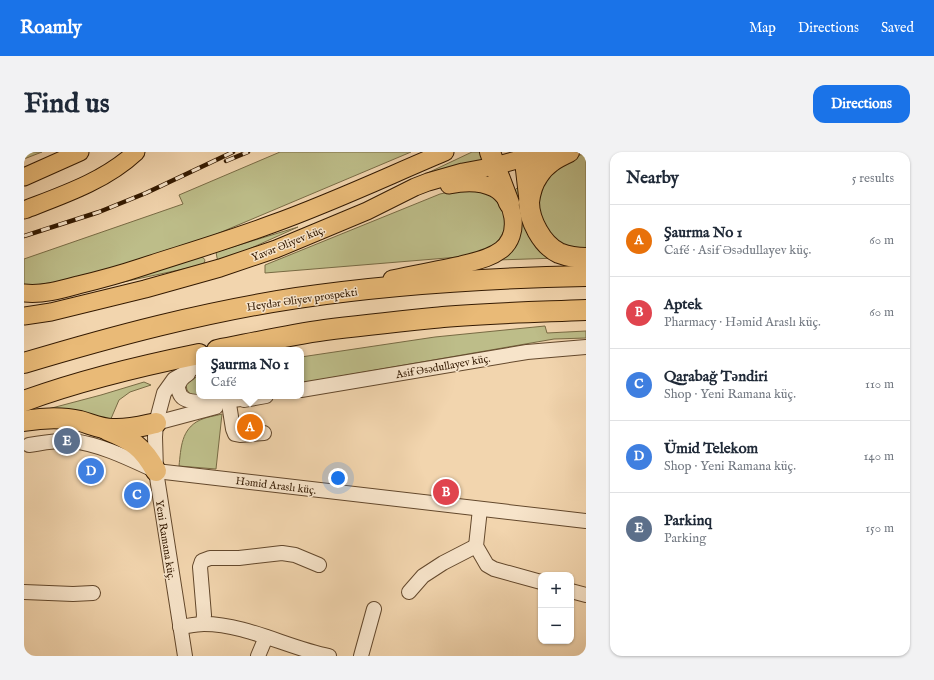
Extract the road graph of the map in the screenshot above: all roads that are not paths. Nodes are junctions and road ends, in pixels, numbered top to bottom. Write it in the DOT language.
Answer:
graph roads {
  1 [pos="80,152"];
  2 [pos="136,152"];
  3 [pos="445,152"];
  4 [pos="545,152"];
  5 [pos="569,152"];
  6 [pos="525,155"];
  7 [pos="492,159"];
  8 [pos="48,166"];
  9 [pos="24,177"];
  10 [pos="24,181"];
  11 [pos="65,194"];
  12 [pos="24,201"];
  13 [pos="529,202"];
  14 [pos="510,204"];
  15 [pos="24,210"];
  16 [pos="367,211"];
  17 [pos="586,258"];
  18 [pos="158,262"];
  19 [pos="586,276"];
  20 [pos="169,283"];
  21 [pos="24,294"];
  22 [pos="297,298"];
  23 [pos="586,310"];
  24 [pos="24,316"];
  25 [pos="289,336"];
  26 [pos="232,347"];
  27 [pos="253,347"];
  28 [pos="586,347"];
  29 [pos="196,355"];
  30 [pos="24,363"];
  31 [pos="196,367"];
  32 [pos="196,367"];
  33 [pos="304,389"];
  34 [pos="237,399"];
  35 [pos="250,399"];
  36 [pos="24,401"];
  37 [pos="229,404"];
  38 [pos="24,421"];
  39 [pos="156,423"];
  40 [pos="100,427"];
  41 [pos="264,433"];
  42 [pos="28,445"];
  43 [pos="156,471"];
  44 [pos="480,509"];
  45 [pos="586,521"];
  46 [pos="476,546"];
  47 [pos="319,565"];
  48 [pos="538,581"];
  49 [pos="574,591"];
  50 [pos="24,592"];
  51 [pos="409,592"];
  52 [pos="93,593"];
  53 [pos="586,595"];
  54 [pos="374,609"];
  55 [pos="203,624"];
  56 [pos="180,628"];
  57 [pos="266,637"];
  58 [pos="301,652"];
  59 [pos="185,656"];
  60 [pos="258,656"];
  61 [pos="329,656"];
  62 [pos="361,656"];
  1 -- 8 [label="main road"];
  2 -- 11 [label="main road"];
  3 -- 18 [label="main road"];
  4 -- 6 [label="main road, Yavər Əliyev küç."];
  5 -- 13 [label="highway"];
  6 -- 7 [label="main road, Yavər Əliyev küç."];
  6 -- 13 [label="highway"];
  7 -- 14 [label="highway"];
  7 -- 16 [label="main road, Yavər Əliyev küç."];
  8 -- 9 [label="main road"];
  8 -- 10 [label="main road"];
  11 -- 12 [label="main road"];
  11 -- 15 [label="main road"];
  13 -- 17 [label="highway"];
  14 -- 16 [label="main road"];
  14 -- 22 [label="main road"];
  16 -- 20 [label="main road, Yavər Əliyev küç."];
  18 -- 20 [label="main road"];
  18 -- 21 [label="main road"];
  19 -- 22 [label="highway, Heydər Əliyev prospekti"];
  20 -- 24 [label="main road, Yavər Əliyev küç."];
  22 -- 30 [label="highway, Heydər Əliyev prospekti"];
  23 -- 25 [label="highway"];
  25 -- 26 [label="highway"];
  25 -- 27 [label="street"];
  28 -- 33 [label="street, Asif Əsədullayev küç."];
  29 -- 36 [label="highway"];
  31 -- 34 [label="street"];
  32 -- 39 [label="street, Yeni Ramana küç."];
  35 -- 37 [label="street"];
  37 -- 39 [label="street"];
  37 -- 41 [label="street"];
  38 -- 40 [label="highway"];
  39 -- 40 [label="highway"];
  39 -- 43 [label="street, Yeni Ramana küç."];
  40 -- 43 [label="highway"];
  42 -- 43 [label="street, Həmid Araslı küç."];
  43 -- 44 [label="street, Həmid Araslı küç."];
  43 -- 56 [label="street, Yeni Ramana küç."];
  44 -- 45 [label="street, Həmid Araslı küç."];
  44 -- 46 [label="street"];
  46 -- 48 [label="street"];
  46 -- 51 [label="street"];
  47 -- 55 [label="street"];
  49 -- 53 [label="street"];
  50 -- 52 [label="street"];
  54 -- 62 [label="street"];
  55 -- 56 [label="street"];
  55 -- 57 [label="street"];
  56 -- 59 [label="street, Yeni Ramana küç."];
  57 -- 58 [label="street"];
  57 -- 60 [label="street"];
  58 -- 61 [label="street"];
}
